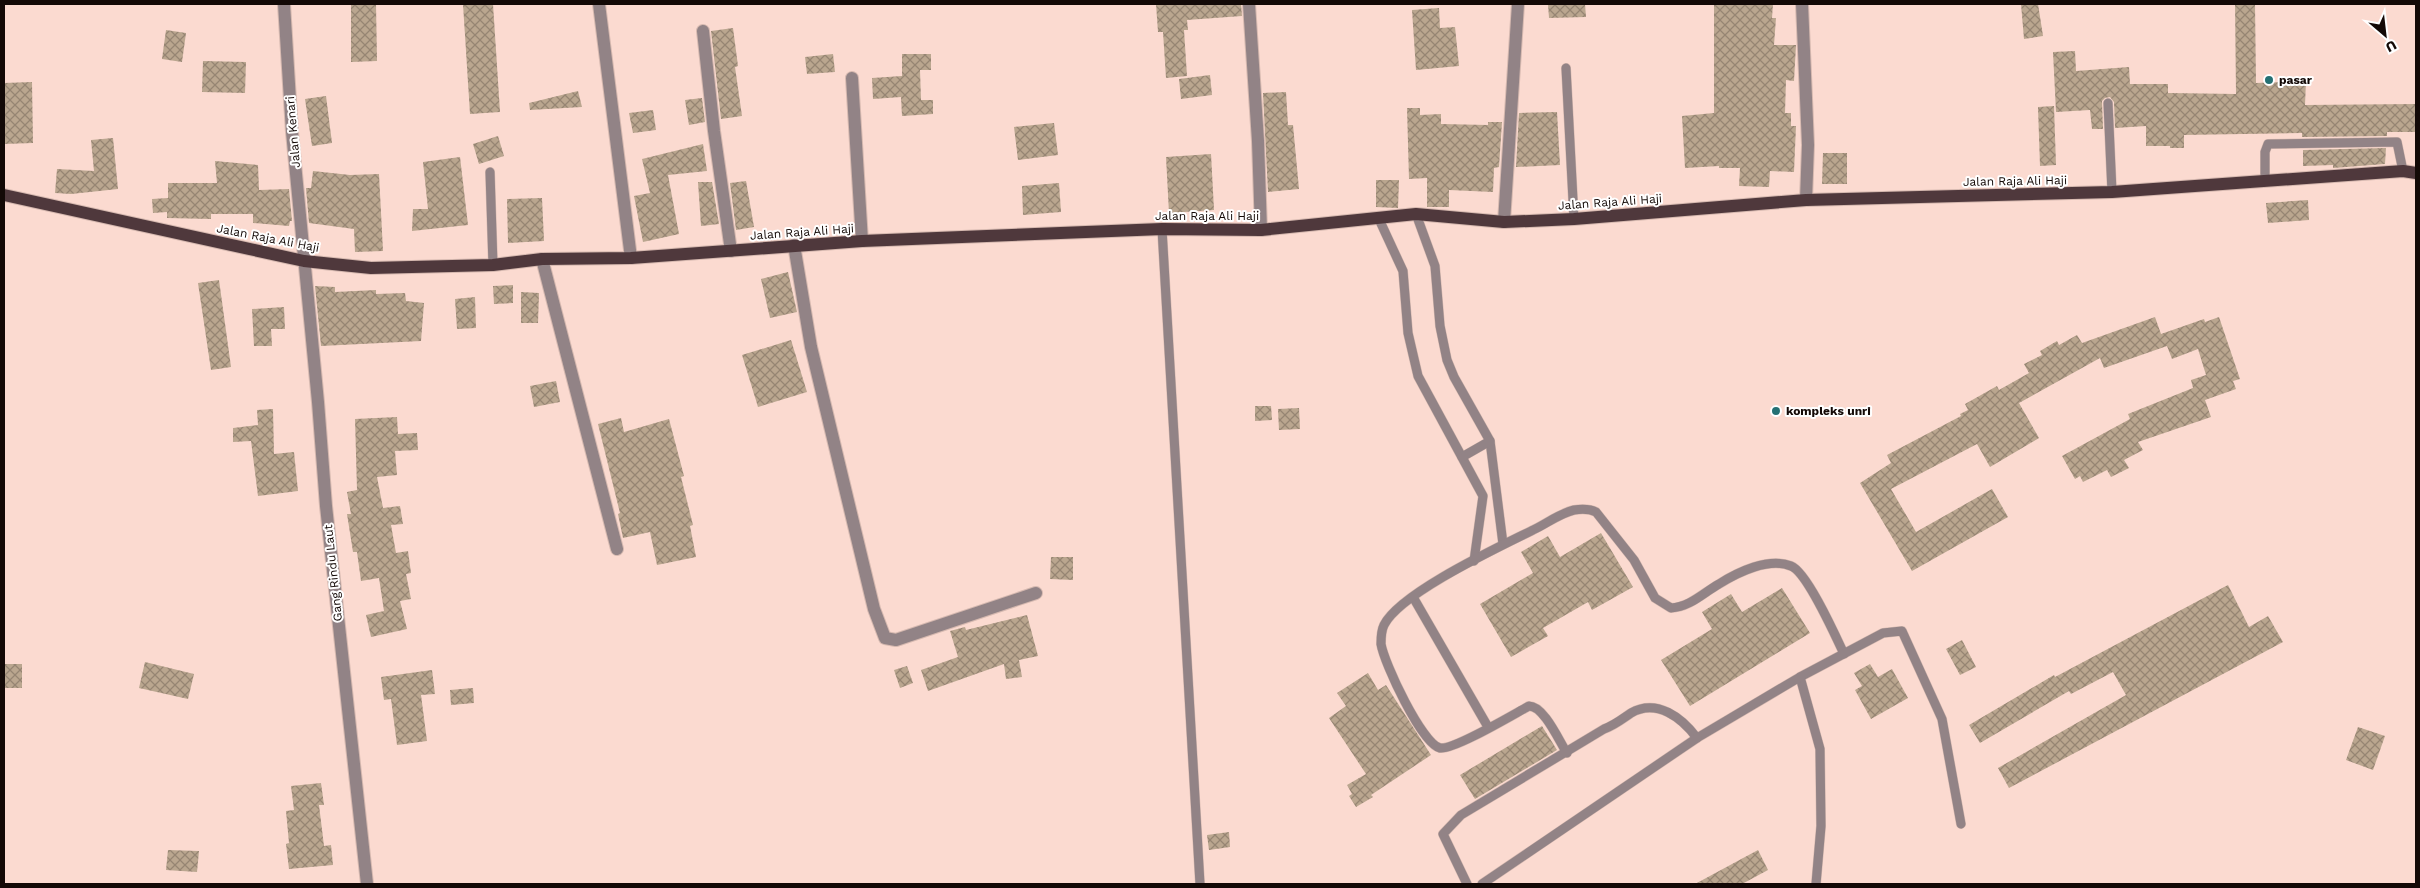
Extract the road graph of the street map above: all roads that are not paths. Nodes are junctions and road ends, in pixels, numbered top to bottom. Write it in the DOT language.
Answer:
graph roads {
  1 [pos="284,4"];
  2 [pos="599,4"];
  3 [pos="1249,4"];
  4 [pos="1518,4"];
  5 [pos="1802,4"];
  6 [pos="703,31"];
  7 [pos="1566,68"];
  8 [pos="852,78"];
  9 [pos="2108,103"];
  10 [pos="490,172"];
  11 [pos="2410,172"];
  12 [pos="2264,180"];
  13 [pos="2112,192"];
  14 [pos="4,195"];
  15 [pos="1806,200"];
  16 [pos="1416,214"];
  17 [pos="1378,217"];
  18 [pos="1574,219"];
  19 [pos="1504,222"];
  20 [pos="1162,229"];
  21 [pos="1261,230"];
  22 [pos="862,241"];
  23 [pos="794,245"];
  24 [pos="731,251"];
  25 [pos="631,258"];
  26 [pos="542,259"];
  27 [pos="304,261"];
  28 [pos="493,265"];
  29 [pos="1490,441"];
  30 [pos="1462,456"];
  31 [pos="1503,544"];
  32 [pos="617,549"];
  33 [pos="1474,561"];
  34 [pos="1036,592"];
  35 [pos="1413,597"];
  36 [pos="1844,654"];
  37 [pos="1800,678"];
  38 [pos="1488,727"];
  39 [pos="1697,738"];
  40 [pos="1567,753"];
  41 [pos="1961,824"];
  42 [pos="367,884"];
  43 [pos="1200,884"];
  44 [pos="1467,884"];
  45 [pos="1482,884"];
  46 [pos="1816,884"];
  1 -- 27 [label="street, Jalan Kenari"];
  2 -- 25 [label="street"];
  3 -- 21 [label="street"];
  4 -- 19 [label="street"];
  5 -- 15 [label="street"];
  6 -- 24 [label="street"];
  7 -- 18 [label="lane"];
  8 -- 22 [label="street"];
  9 -- 13 [label="lane"];
  10 -- 28 [label="lane"];
  11 -- 12 [label="main road, Jalan Raja Ali Haji"];
  11 -- 12 [label="lane"];
  12 -- 13 [label="main road, Jalan Raja Ali Haji"];
  13 -- 15 [label="main road, Jalan Raja Ali Haji"];
  14 -- 27 [label="main road, Jalan Raja Ali Haji"];
  15 -- 18 [label="main road, Jalan Raja Ali Haji"];
  16 -- 17 [label="main road, Jalan Raja Ali Haji"];
  16 -- 19 [label="main road, Jalan Raja Ali Haji"];
  16 -- 29 [label="lane"];
  17 -- 21 [label="main road, Jalan Raja Ali Haji"];
  17 -- 30 [label="lane"];
  18 -- 19 [label="main road, Jalan Raja Ali Haji"];
  20 -- 21 [label="main road, Jalan Raja Ali Haji"];
  20 -- 22 [label="main road, Jalan Raja Ali Haji"];
  20 -- 43 [label="lane"];
  22 -- 23 [label="main road, Jalan Raja Ali Haji"];
  23 -- 24 [label="main road, Jalan Raja Ali Haji"];
  23 -- 34 [label="street"];
  24 -- 25 [label="main road, Jalan Raja Ali Haji"];
  25 -- 26 [label="main road, Jalan Raja Ali Haji"];
  26 -- 28 [label="main road, Jalan Raja Ali Haji"];
  26 -- 32 [label="street"];
  27 -- 28 [label="main road, Jalan Raja Ali Haji"];
  27 -- 42 [label="street, Gang Rindu Laut"];
  29 -- 30 [label="lane"];
  29 -- 31 [label="lane"];
  30 -- 33 [label="lane"];
  31 -- 33 [label="lane"];
  31 -- 36 [label="lane"];
  33 -- 35 [label="lane"];
  35 -- 38 [label="lane"];
  35 -- 38 [label="lane"];
  36 -- 37 [label="lane"];
  36 -- 41 [label="lane"];
  37 -- 39 [label="lane"];
  37 -- 46 [label="lane"];
  38 -- 40 [label="lane"];
  39 -- 40 [label="lane"];
  39 -- 45 [label="lane"];
  40 -- 44 [label="lane"];
}
